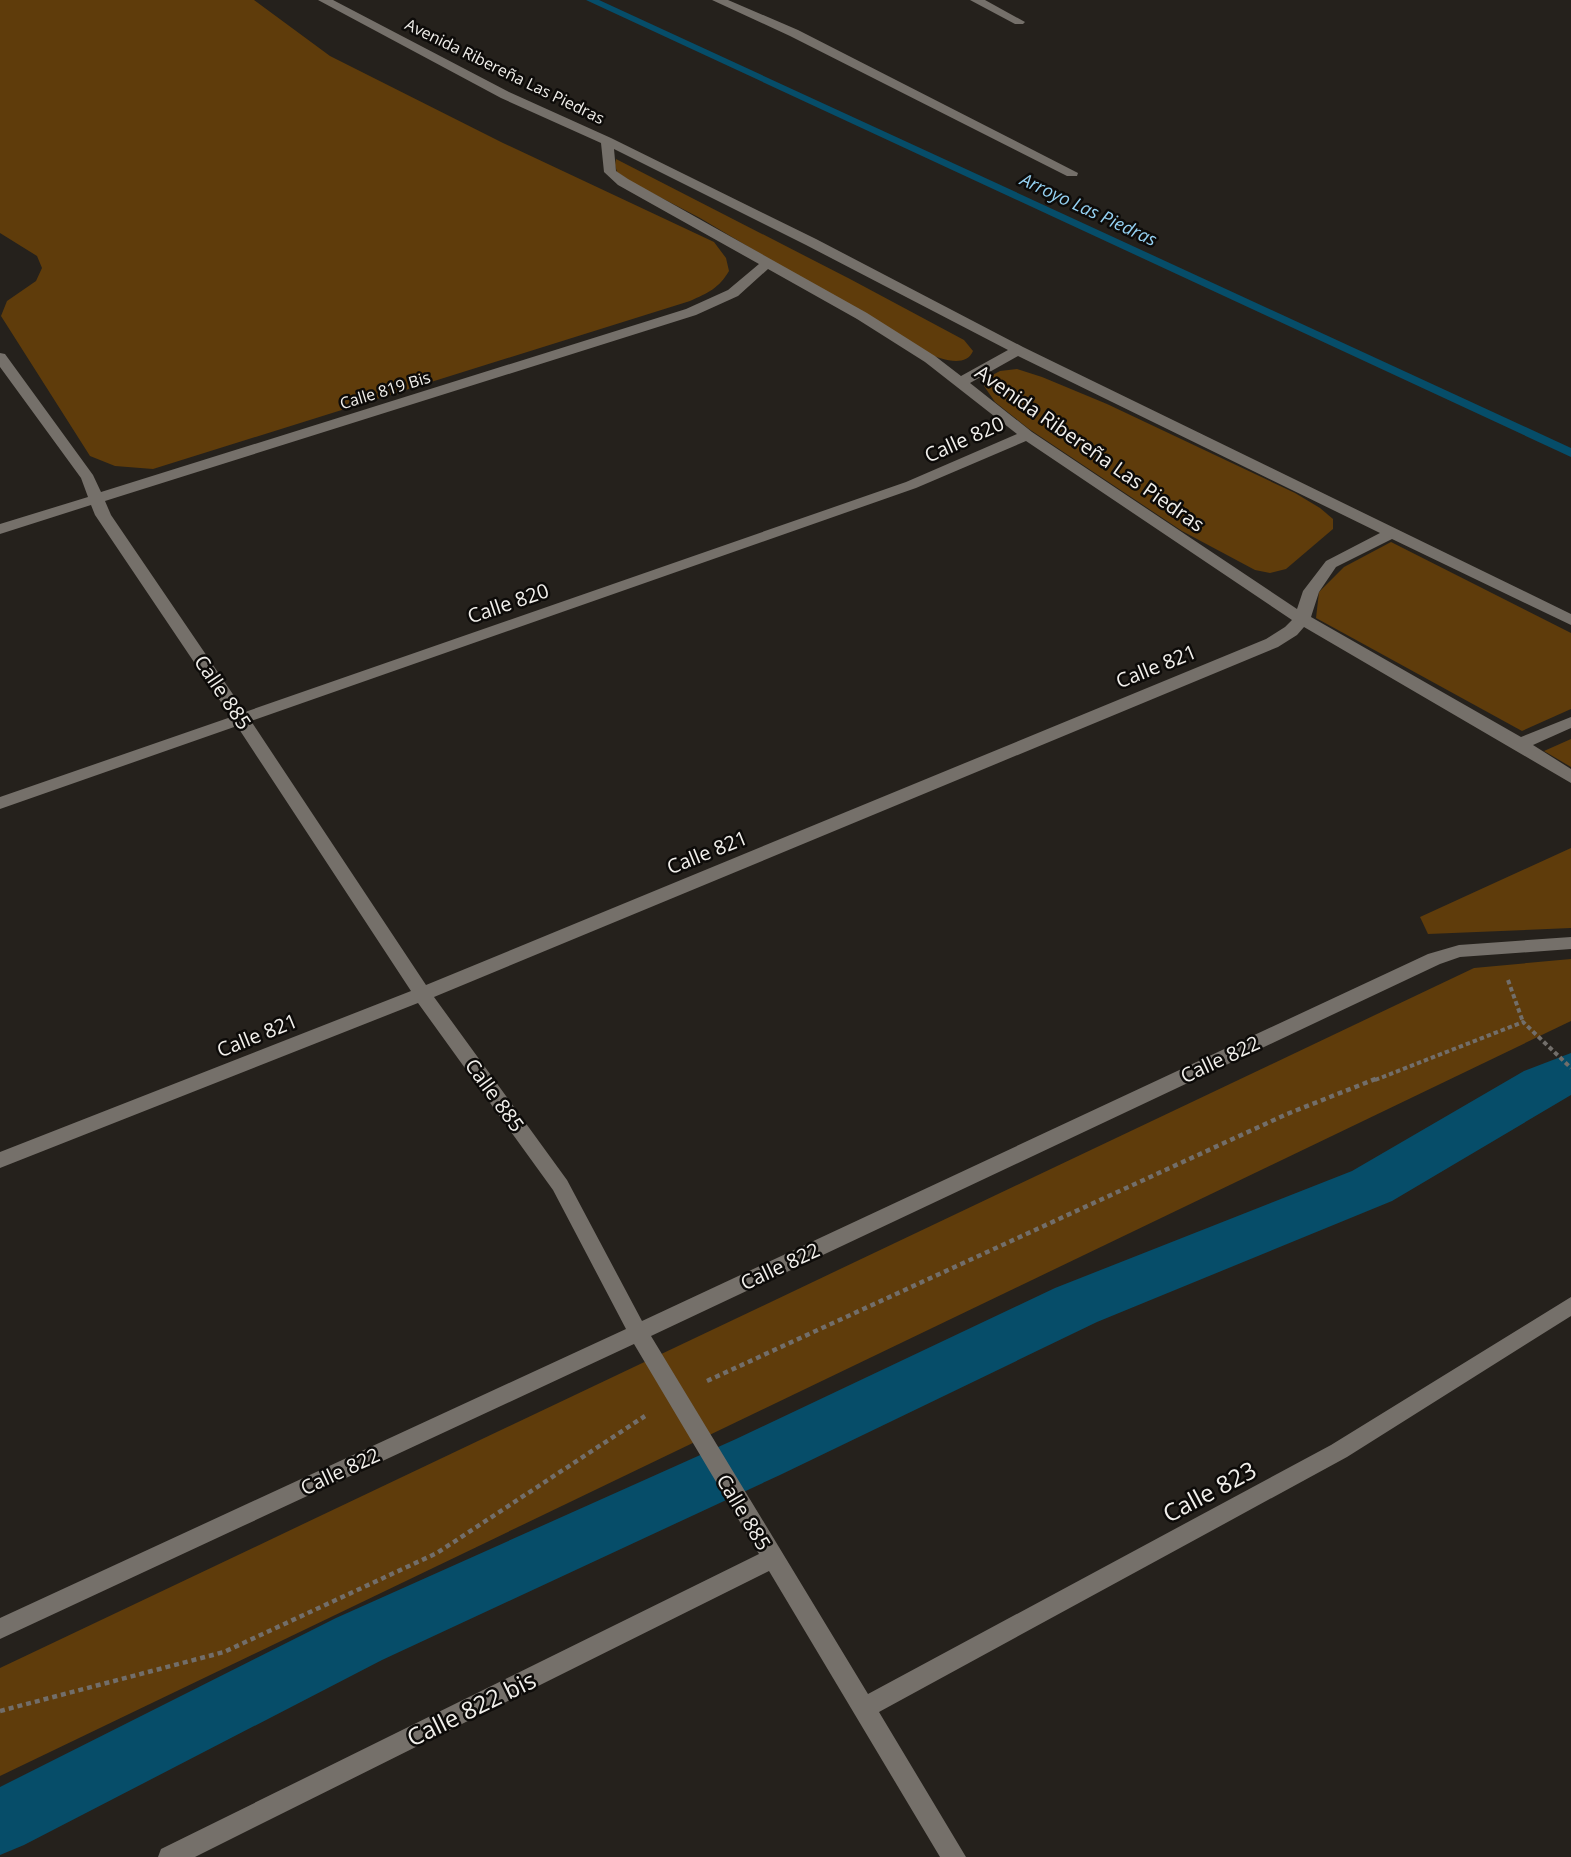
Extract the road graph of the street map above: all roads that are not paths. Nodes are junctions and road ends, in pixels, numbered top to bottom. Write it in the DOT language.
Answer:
graph roads {
  1 [pos="324,0"];
  2 [pos="718,0"];
  3 [pos="976,0"];
  4 [pos="1019,22"];
  5 [pos="607,141"];
  6 [pos="1072,173"];
  7 [pos="768,262"];
  8 [pos="1018,350"];
  9 [pos="0,357"];
  10 [pos="960,383"];
  11 [pos="1027,435"];
  12 [pos="97,499"];
  13 [pos="0,529"];
  14 [pos="1391,533"];
  15 [pos="1302,619"];
  16 [pos="1571,620"];
  17 [pos="241,719"];
  18 [pos="1571,722"];
  19 [pos="1520,744"];
  20 [pos="1571,777"];
  21 [pos="0,803"];
  22 [pos="1571,944"];
  23 [pos="422,994"];
  24 [pos="0,1160"];
  25 [pos="1571,1305"];
  26 [pos="638,1333"];
  27 [pos="772,1559"];
  28 [pos="0,1629"];
  29 [pos="864,1708"];
  30 [pos="170,1857"];
  31 [pos="954,1857"];
  1 -- 5 [label="street, Avenida Ribereña Las Piedras"];
  2 -- 6 [label="street"];
  3 -- 4 [label="street"];
  5 -- 7 [label="street, Avenida Ribereña Las Piedras"];
  5 -- 8 [label="street, Avenida Ribereña Las Piedras"];
  7 -- 10 [label="street, Avenida Ribereña Las Piedras"];
  7 -- 12 [label="street, Calle 819 Bis"];
  8 -- 10 [label="street"];
  8 -- 14 [label="street, Avenida Ribereña Las Piedras"];
  9 -- 12 [label="street, Calle 885"];
  10 -- 11 [label="street, Avenida Ribereña Las Piedras"];
  11 -- 15 [label="street, Avenida Ribereña Las Piedras"];
  11 -- 17 [label="street, Calle 820"];
  12 -- 13 [label="street, Calle 819 Bis"];
  12 -- 17 [label="street, Calle 885"];
  14 -- 15 [label="street"];
  14 -- 16 [label="street, Avenida Ribereña Las Piedras"];
  15 -- 19 [label="street, Avenida Ribereña Las Piedras"];
  15 -- 23 [label="street, Calle 821"];
  17 -- 21 [label="street, Calle 820"];
  17 -- 23 [label="street, Calle 885"];
  18 -- 19 [label="street"];
  19 -- 20 [label="street, Avenida Ribereña Las Piedras"];
  22 -- 26 [label="street, Calle 822"];
  23 -- 24 [label="street, Calle 821"];
  23 -- 26 [label="street, Calle 885"];
  25 -- 29 [label="street, Calle 823"];
  26 -- 27 [label="street, Calle 885"];
  26 -- 28 [label="street, Calle 822"];
  27 -- 29 [label="street, Calle 885"];
  27 -- 30 [label="street, Calle 822 bis"];
  29 -- 31 [label="street, Calle 885"];
}
